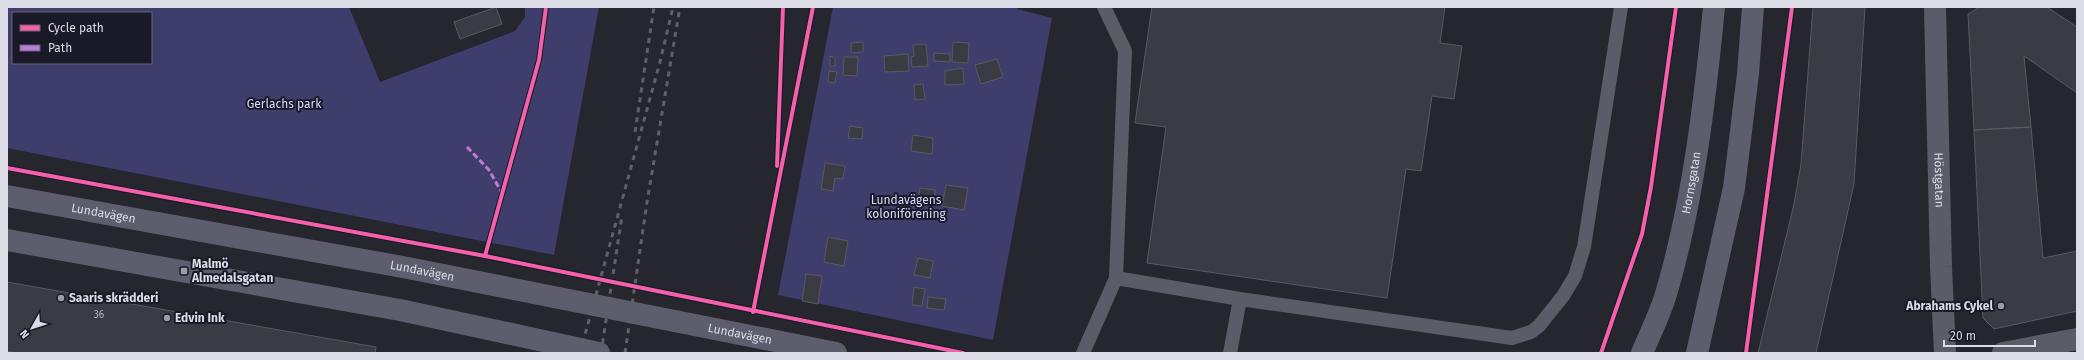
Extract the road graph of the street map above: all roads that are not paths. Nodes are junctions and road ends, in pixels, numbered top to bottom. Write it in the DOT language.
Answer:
graph roads {
  1 [pos="1104,7"];
  2 [pos="1621,7"];
  3 [pos="1714,7"];
  4 [pos="1753,7"];
  5 [pos="1935,7"];
  6 [pos="7,196"];
  7 [pos="7,240"];
  8 [pos="1116,278"];
  9 [pos="1240,299"];
  10 [pos="2077,339"];
  11 [pos="599,353"];
  12 [pos="836,353"];
  13 [pos="1083,353"];
  14 [pos="1230,353"];
  15 [pos="1642,353"];
  16 [pos="1697,353"];
  17 [pos="1945,353"];
  18 [pos="2003,353"];
  1 -- 8 [label="lane"];
  2 -- 9 [label="lane"];
  3 -- 15 [label="main road, Hornsgatan"];
  4 -- 16 [label="main road"];
  5 -- 17 [label="street, Höstgatan"];
  6 -- 12 [label="main road, Lundavägen"];
  7 -- 11 [label="main road"];
  8 -- 9 [label="lane"];
  8 -- 13 [label="lane"];
  9 -- 14 [label="lane"];
  10 -- 18 [label="street"];
}
